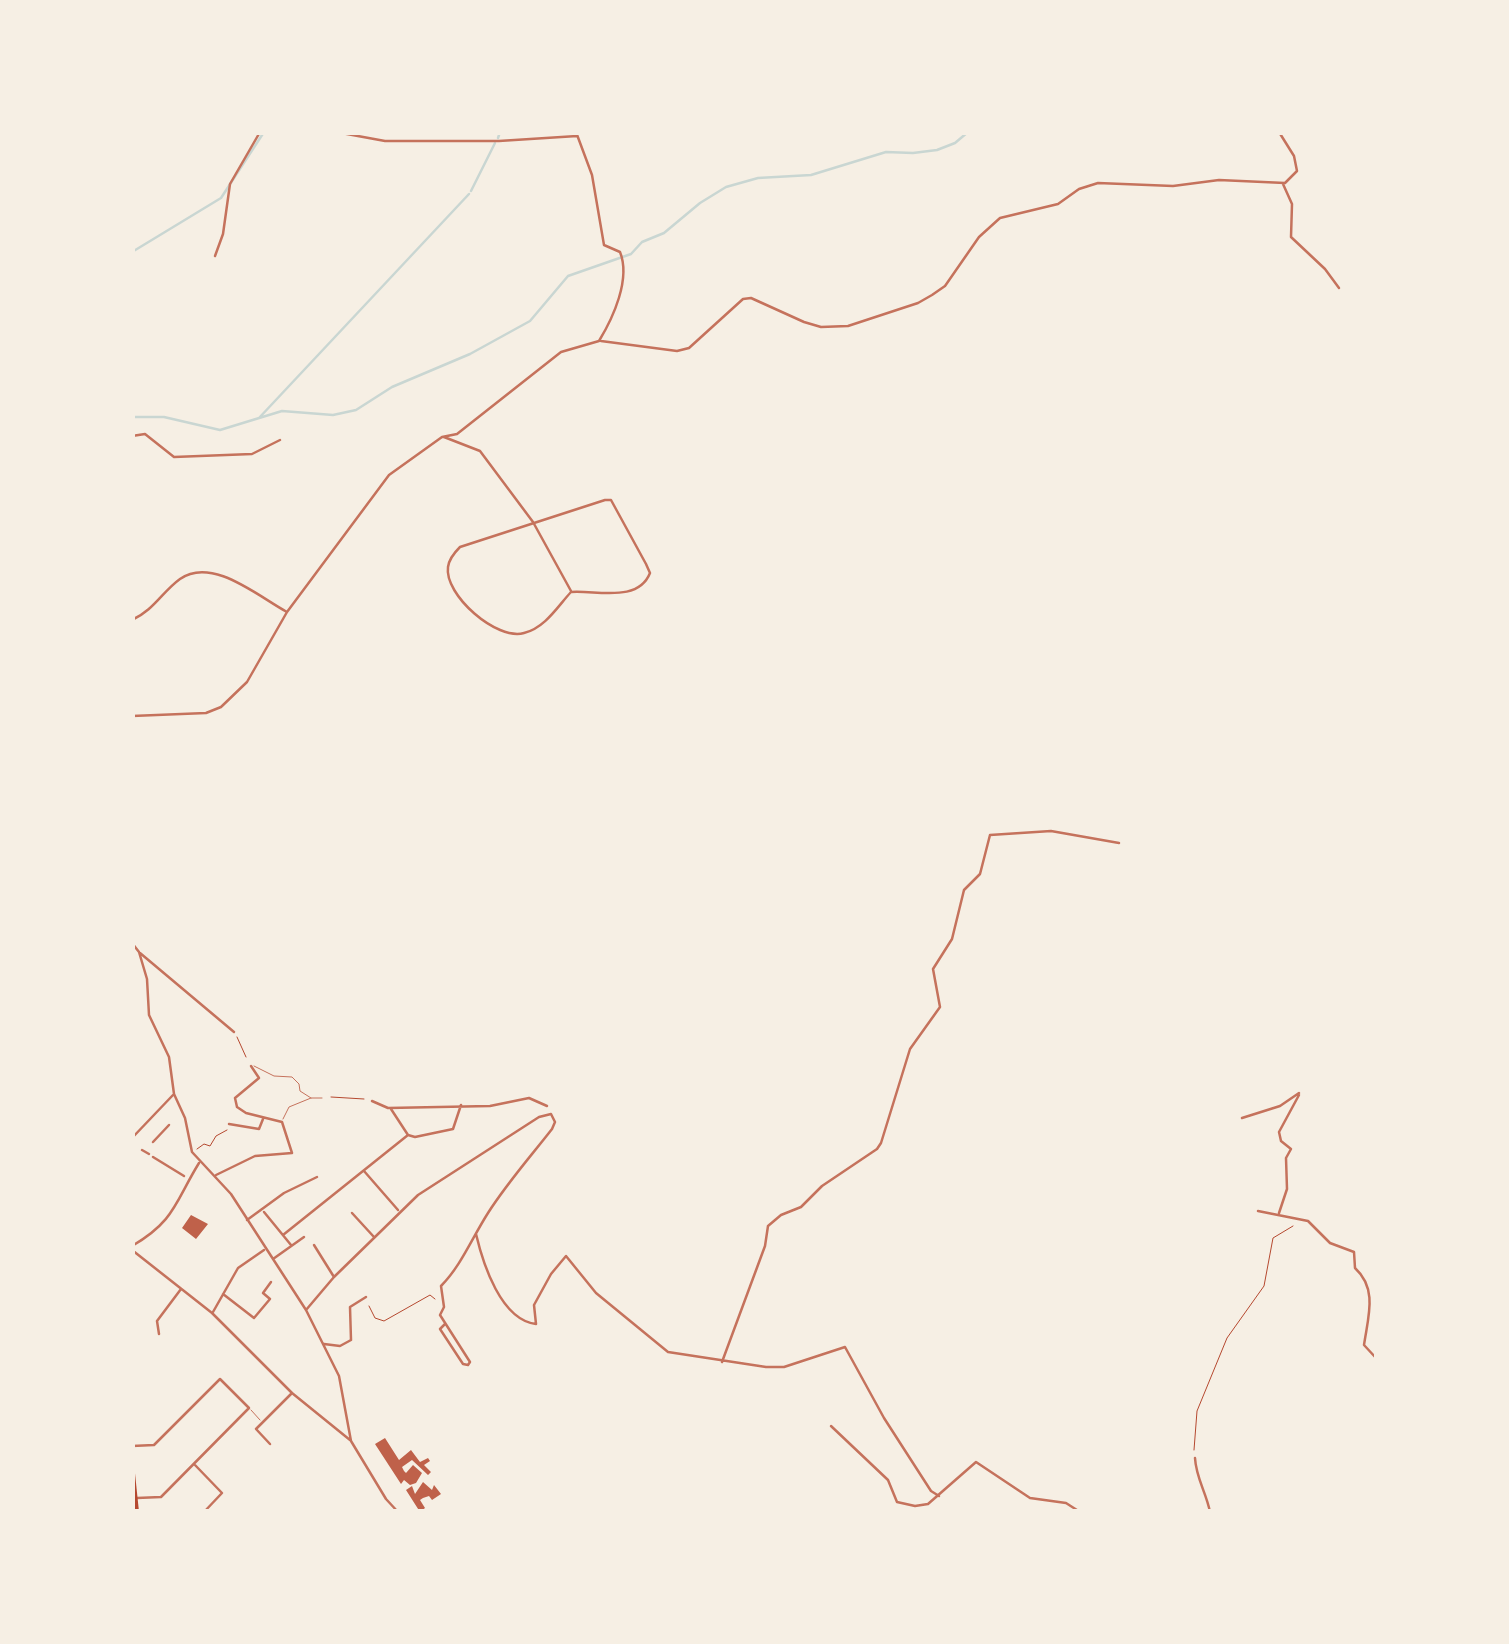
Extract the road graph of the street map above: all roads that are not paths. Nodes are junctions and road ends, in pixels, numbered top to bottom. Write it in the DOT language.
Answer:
graph roads {
  1 [pos="260,132"];
  2 [pos="336,132"];
  3 [pos="388,132"];
  4 [pos="1279,132"];
  5 [pos="576,134"];
  6 [pos="385,141"];
  7 [pos="1283,183"];
  8 [pos="215,256"];
  9 [pos="1339,288"];
  10 [pos="599,341"];
  11 [pos="132,436"];
  12 [pos="442,436"];
  13 [pos="280,440"];
  14 [pos="534,522"];
  15 [pos="571,592"];
  16 [pos="287,612"];
  17 [pos="132,620"];
  18 [pos="132,716"];
  19 [pos="1119,844"];
  20 [pos="132,943"];
  21 [pos="140,952"];
  22 [pos="234,1032"];
  23 [pos="246,1057"];
  24 [pos="251,1066"];
  25 [pos="174,1094"];
  26 [pos="311,1098"];
  27 [pos="322,1098"];
  28 [pos="372,1101"];
  29 [pos="460,1105"];
  30 [pos="547,1106"];
  31 [pos="390,1108"];
  32 [pos="263,1117"];
  33 [pos="1242,1118"];
  34 [pos="282,1122"];
  35 [pos="169,1124"];
  36 [pos="228,1124"];
  37 [pos="408,1135"];
  38 [pos="132,1138"];
  39 [pos="152,1143"];
  40 [pos="142,1150"];
  41 [pos="199,1161"];
  42 [pos="363,1170"];
  43 [pos="216,1175"];
  44 [pos="317,1177"];
  45 [pos="187,1178"];
  46 [pos="262,1210"];
  47 [pos="1258,1211"];
  48 [pos="400,1212"];
  49 [pos="352,1213"];
  50 [pos="1279,1214"];
  51 [pos="248,1220"];
  52 [pos="476,1234"];
  53 [pos="283,1235"];
  54 [pos="304,1236"];
  55 [pos="374,1236"];
  56 [pos="292,1245"];
  57 [pos="314,1245"];
  58 [pos="265,1249"];
  59 [pos="133,1250"];
  60 [pos="272,1259"];
  61 [pos="334,1277"];
  62 [pos="271,1282"];
  63 [pos="182,1288"];
  64 [pos="224,1294"];
  65 [pos="365,1297"];
  66 [pos="306,1310"];
  67 [pos="212,1313"];
  68 [pos="445,1324"];
  69 [pos="159,1334"];
  70 [pos="324,1344"];
  71 [pos="1376,1358"];
  72 [pos="722,1362"];
  73 [pos="292,1393"];
  74 [pos="249,1408"];
  75 [pos="262,1422"];
  76 [pos="832,1426"];
  77 [pos="352,1441"];
  78 [pos="270,1444"];
  79 [pos="132,1446"];
  80 [pos="1194,1458"];
  81 [pos="132,1464"];
  82 [pos="194,1464"];
  83 [pos="939,1496"];
  84 [pos="136,1498"];
  85 [pos="137,1512"];
  86 [pos="204,1512"];
  87 [pos="398,1512"];
  88 [pos="1080,1512"];
  89 [pos="1210,1512"];
  1 -- 8 [label="street"];
  2 -- 6 [label="street"];
  3 -- 6 [label="street"];
  4 -- 7 [label="street"];
  5 -- 6 [label="street"];
  5 -- 10 [label="street"];
  7 -- 9 [label="street"];
  7 -- 10 [label="street"];
  10 -- 12 [label="street"];
  11 -- 13 [label="street"];
  12 -- 14 [label="street"];
  12 -- 16 [label="street"];
  14 -- 15 [label="street"];
  14 -- 15 [label="street"];
  14 -- 15 [label="street"];
  16 -- 17 [label="street"];
  16 -- 18 [label="street"];
  19 -- 72 [label="street"];
  20 -- 21 [label="street"];
  21 -- 22 [label="street"];
  21 -- 25 [label="street"];
  23 -- 24 [label="street"];
  24 -- 26 [label="street"];
  24 -- 32 [label="street"];
  25 -- 38 [label="street"];
  25 -- 41 [label="street"];
  26 -- 27 [label="street"];
  26 -- 34 [label="street"];
  28 -- 31 [label="street"];
  29 -- 30 [label="street"];
  29 -- 31 [label="street"];
  29 -- 37 [label="street"];
  31 -- 37 [label="street"];
  32 -- 34 [label="street"];
  32 -- 36 [label="street"];
  33 -- 50 [label="street"];
  34 -- 43 [label="street"];
  35 -- 39 [label="street"];
  37 -- 42 [label="street"];
  40 -- 45 [label="street"];
  41 -- 43 [label="street"];
  41 -- 45 [label="street"];
  42 -- 48 [label="street"];
  42 -- 53 [label="street"];
  43 -- 51 [label="street"];
  44 -- 46 [label="street"];
  45 -- 59 [label="street"];
  46 -- 51 [label="street"];
  46 -- 53 [label="street"];
  47 -- 50 [label="street"];
  48 -- 52 [label="street"];
  48 -- 55 [label="street"];
  49 -- 55 [label="street"];
  50 -- 71 [label="street"];
  51 -- 58 [label="street"];
  52 -- 68 [label="street"];
  52 -- 72 [label="street"];
  53 -- 56 [label="street"];
  54 -- 56 [label="street"];
  55 -- 61 [label="street"];
  56 -- 60 [label="street"];
  57 -- 61 [label="street"];
  58 -- 60 [label="street"];
  58 -- 64 [label="street"];
  59 -- 63 [label="street"];
  60 -- 66 [label="street"];
  61 -- 66 [label="street"];
  62 -- 64 [label="street"];
  63 -- 67 [label="street"];
  63 -- 69 [label="street"];
  64 -- 67 [label="street"];
  65 -- 70 [label="street"];
  66 -- 70 [label="street"];
  67 -- 73 [label="street"];
  68 -- 68 [label="street"];
  70 -- 77 [label="street"];
  72 -- 83 [label="street"];
  73 -- 75 [label="street"];
  73 -- 77 [label="street"];
  74 -- 75 [label="street"];
  74 -- 79 [label="street"];
  74 -- 82 [label="street"];
  75 -- 78 [label="street"];
  76 -- 83 [label="street"];
  77 -- 87 [label="street"];
  80 -- 89 [label="street"];
  81 -- 84 [label="main road"];
  82 -- 84 [label="street"];
  82 -- 86 [label="street"];
  83 -- 88 [label="street"];
  84 -- 85 [label="main road"];
}
